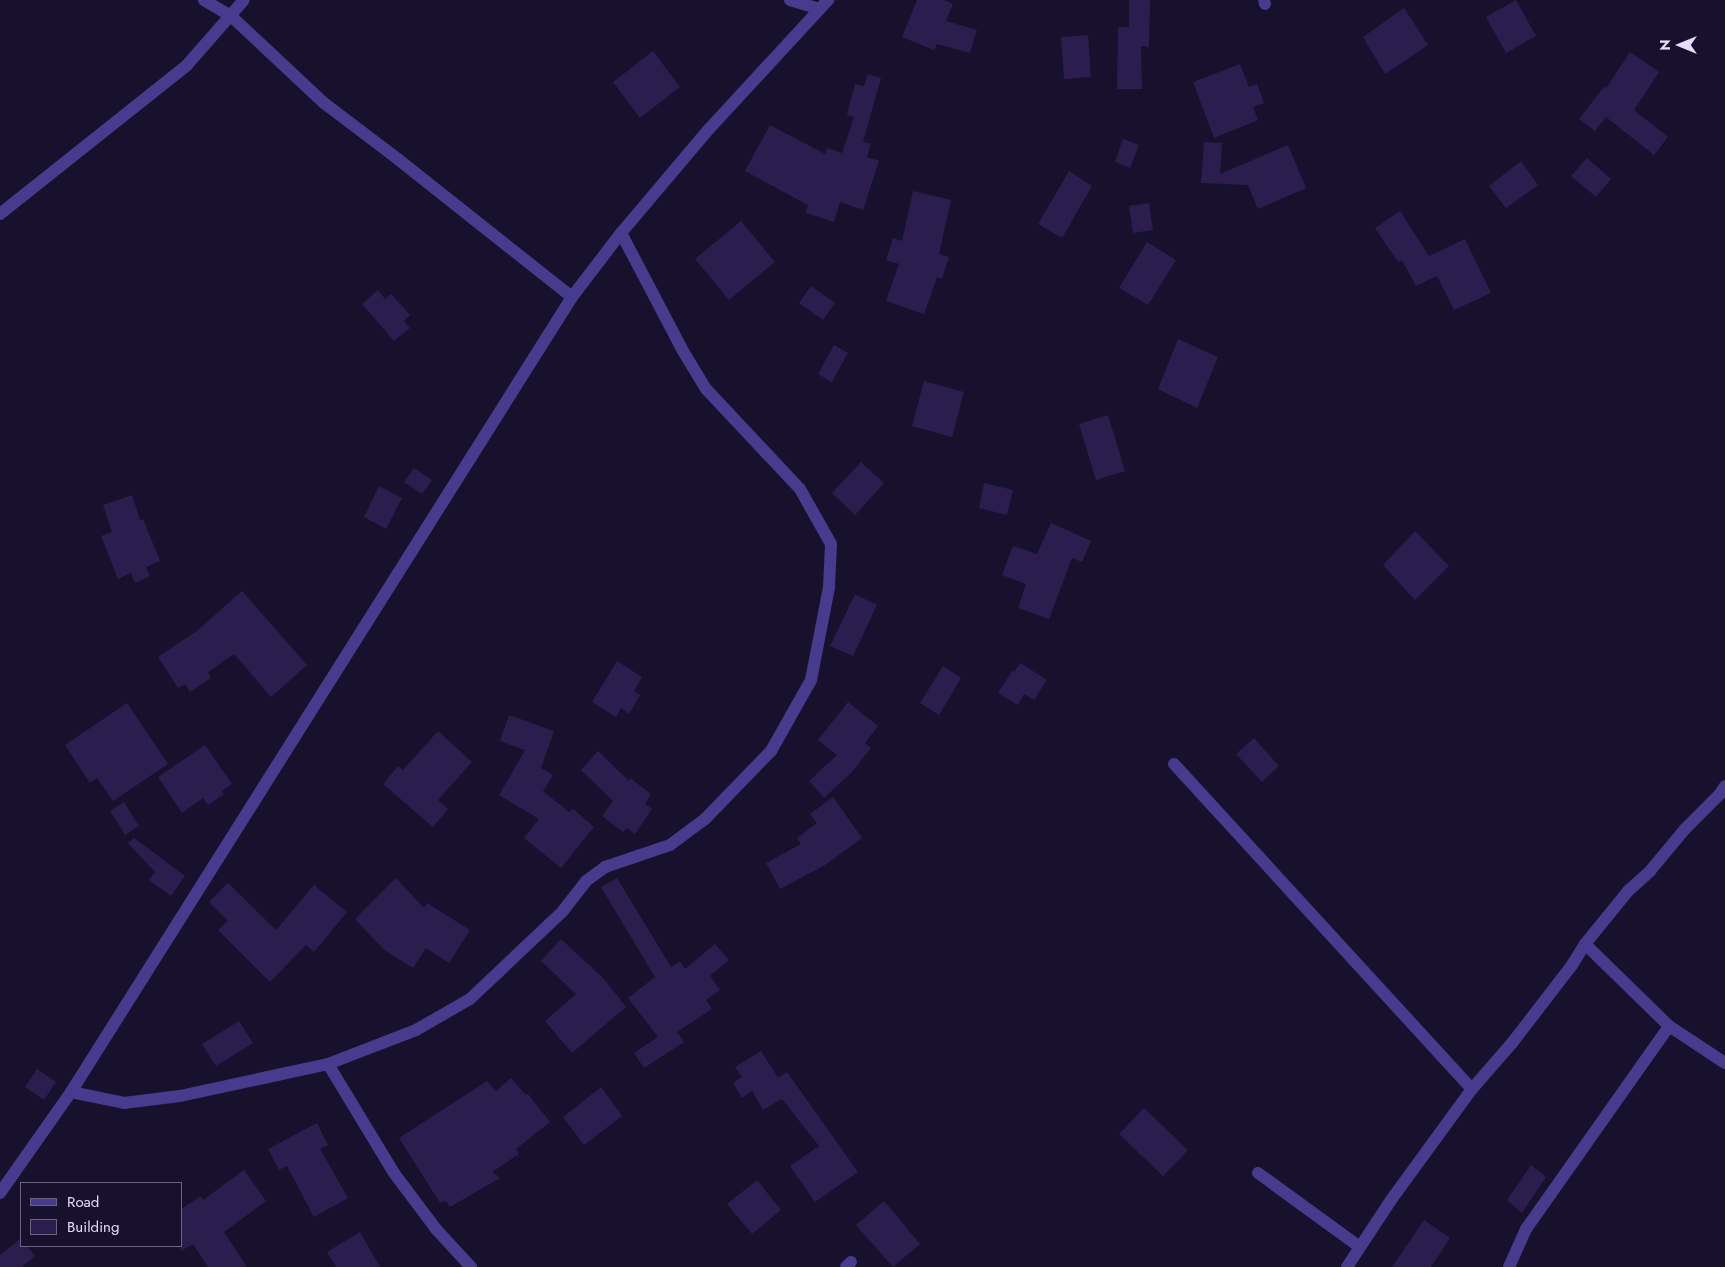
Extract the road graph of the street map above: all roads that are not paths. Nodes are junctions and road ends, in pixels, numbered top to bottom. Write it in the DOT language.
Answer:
graph roads {
  1 [pos="204,0"];
  2 [pos="244,0"];
  3 [pos="790,0"];
  4 [pos="824,5"];
  5 [pos="231,16"];
  6 [pos="0,214"];
  7 [pos="621,233"];
  8 [pos="572,297"];
  9 [pos="1174,764"];
  10 [pos="1724,788"];
  11 [pos="1585,944"];
  12 [pos="1670,1026"];
  13 [pos="1725,1063"];
  14 [pos="328,1064"];
  15 [pos="1472,1090"];
  16 [pos="71,1092"];
  17 [pos="1258,1173"];
  18 [pos="0,1193"];
  19 [pos="1360,1247"];
  20 [pos="471,1267"];
  21 [pos="1347,1267"];
  22 [pos="1510,1267"];
  1 -- 5 [label="street"];
  2 -- 5 [label="street"];
  3 -- 4 [label="street"];
  4 -- 7 [label="street"];
  5 -- 6 [label="street"];
  5 -- 8 [label="street"];
  7 -- 8 [label="street"];
  7 -- 14 [label="street"];
  8 -- 16 [label="street"];
  9 -- 15 [label="street"];
  10 -- 11 [label="street"];
  11 -- 12 [label="street"];
  11 -- 15 [label="street"];
  12 -- 13 [label="street"];
  12 -- 22 [label="street"];
  14 -- 16 [label="street"];
  14 -- 20 [label="street"];
  15 -- 19 [label="street"];
  16 -- 18 [label="street"];
  17 -- 19 [label="street"];
  19 -- 21 [label="street"];
}
